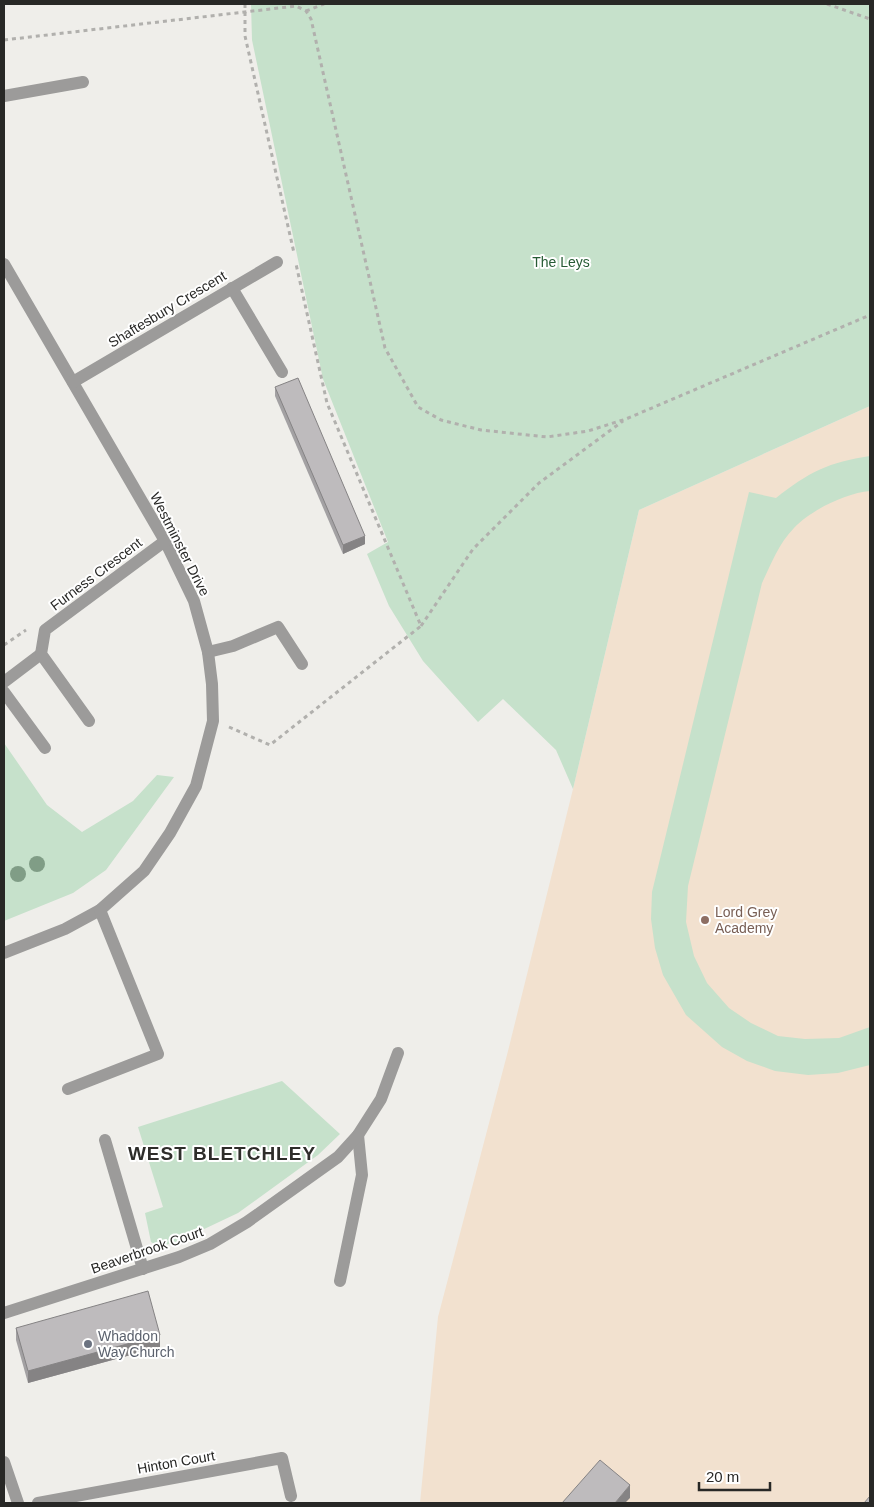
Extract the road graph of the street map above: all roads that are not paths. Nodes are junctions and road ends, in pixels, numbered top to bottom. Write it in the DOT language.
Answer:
graph roads {
  1 [pos="83,82"];
  2 [pos="4,96"];
  3 [pos="277,262"];
  4 [pos="4,264"];
  5 [pos="232,288"];
  6 [pos="282,372"];
  7 [pos="73,382"];
  8 [pos="165,541"];
  9 [pos="208,652"];
  10 [pos="41,654"];
  11 [pos="302,664"];
  12 [pos="4,682"];
  13 [pos="4,692"];
  14 [pos="88,721"];
  15 [pos="45,748"];
  16 [pos="100,910"];
  17 [pos="4,953"];
  18 [pos="398,1053"];
  19 [pos="68,1089"];
  20 [pos="358,1135"];
  21 [pos="105,1140"];
  22 [pos="143,1269"];
  23 [pos="340,1281"];
  24 [pos="4,1313"];
  25 [pos="4,1462"];
  26 [pos="291,1496"];
  27 [pos="18,1503"];
  28 [pos="38,1503"];
  1 -- 2 [label="street"];
  3 -- 5 [label="street, Shaftesbury Crescent"];
  4 -- 7 [label="street, Westminster Drive"];
  5 -- 6 [label="street"];
  5 -- 7 [label="street, Shaftesbury Crescent"];
  7 -- 8 [label="street, Westminster Drive"];
  8 -- 9 [label="street, Westminster Drive"];
  8 -- 10 [label="street, Furness Crescent"];
  9 -- 11 [label="street"];
  9 -- 16 [label="street, Westminster Drive"];
  10 -- 12 [label="street"];
  10 -- 14 [label="street"];
  13 -- 15 [label="street"];
  16 -- 17 [label="street, Westminster Drive"];
  16 -- 19 [label="street"];
  18 -- 20 [label="street, Beaverbrook Court"];
  20 -- 22 [label="street, Beaverbrook Court"];
  20 -- 23 [label="street"];
  21 -- 22 [label="street"];
  22 -- 24 [label="street, Beaverbrook Court"];
  25 -- 27 [label="street"];
  26 -- 28 [label="street, Hinton Court"];
}
